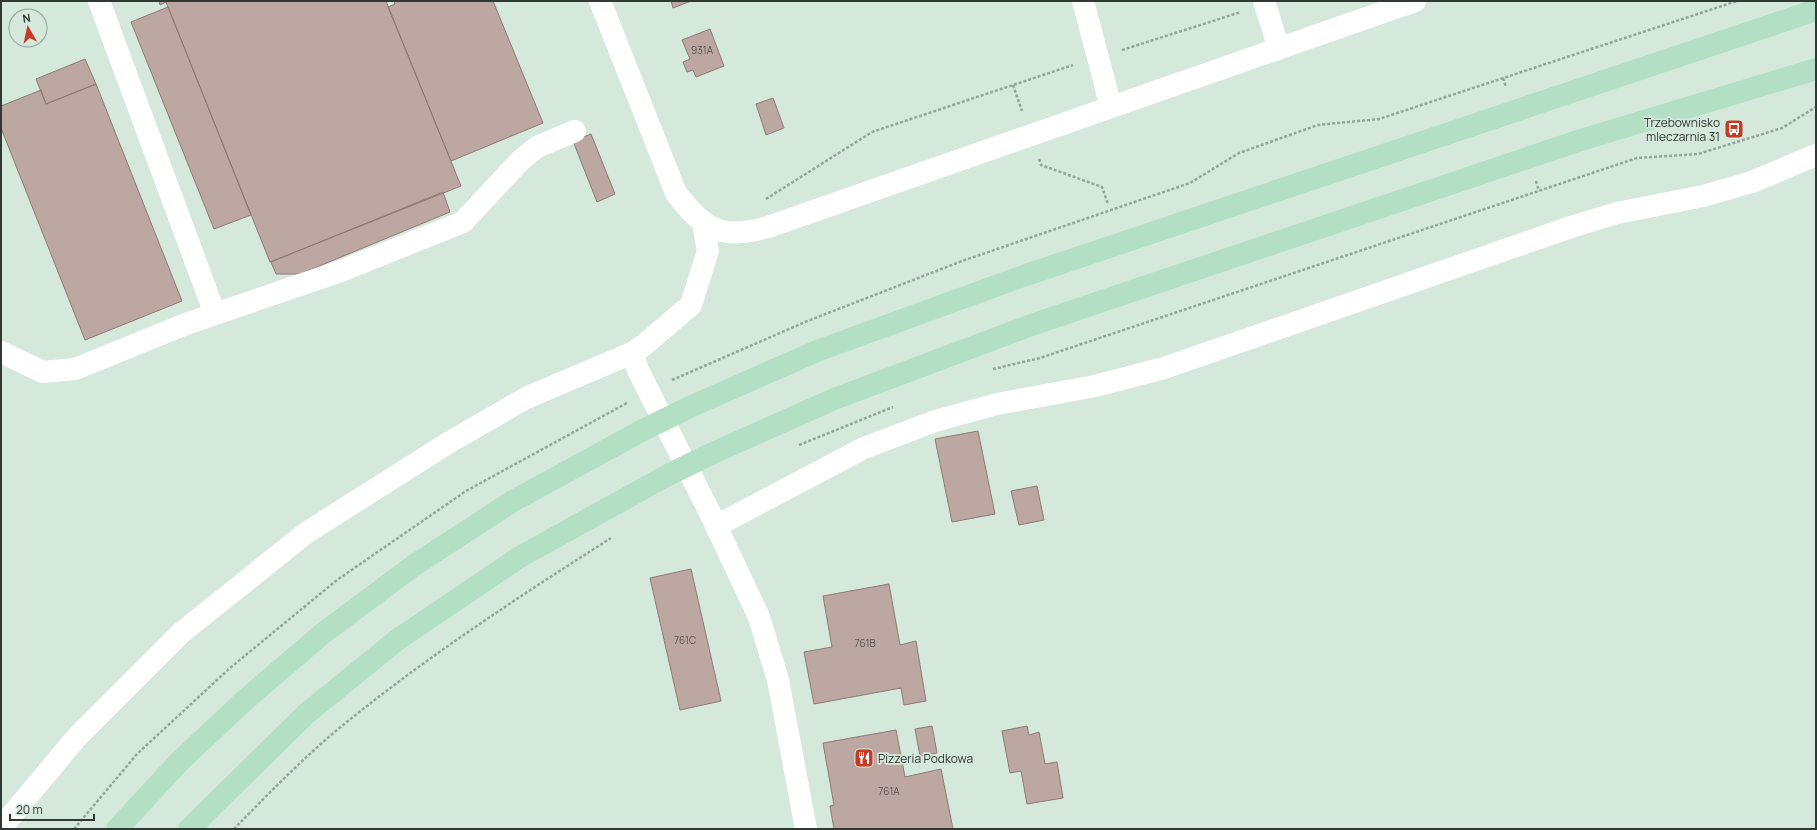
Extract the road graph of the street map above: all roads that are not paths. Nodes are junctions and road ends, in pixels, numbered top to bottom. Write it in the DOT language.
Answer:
graph roads {
  1 [pos="99,1"];
  2 [pos="600,1"];
  3 [pos="1083,1"];
  4 [pos="1415,1"];
  5 [pos="1265,2"];
  6 [pos="1816,10"];
  7 [pos="1279,48"];
  8 [pos="1816,69"];
  9 [pos="1111,107"];
  10 [pos="575,131"];
  11 [pos="1816,155"];
  12 [pos="703,223"];
  13 [pos="215,314"];
  14 [pos="1,352"];
  15 [pos="632,353"];
  16 [pos="716,526"];
  17 [pos="1,828"];
  18 [pos="116,829"];
  19 [pos="189,829"];
  20 [pos="806,829"];
  1 -- 13 [label="street"];
  2 -- 12 [label="street"];
  3 -- 9 [label="street"];
  4 -- 7 [label="street"];
  5 -- 7 [label="street"];
  6 -- 18 [label="main road"];
  7 -- 9 [label="street"];
  8 -- 19 [label="main road"];
  9 -- 12 [label="street"];
  10 -- 13 [label="street"];
  11 -- 16 [label="street"];
  12 -- 15 [label="street"];
  13 -- 14 [label="street"];
  15 -- 16 [label="street"];
  15 -- 17 [label="street"];
  16 -- 20 [label="street"];
}
